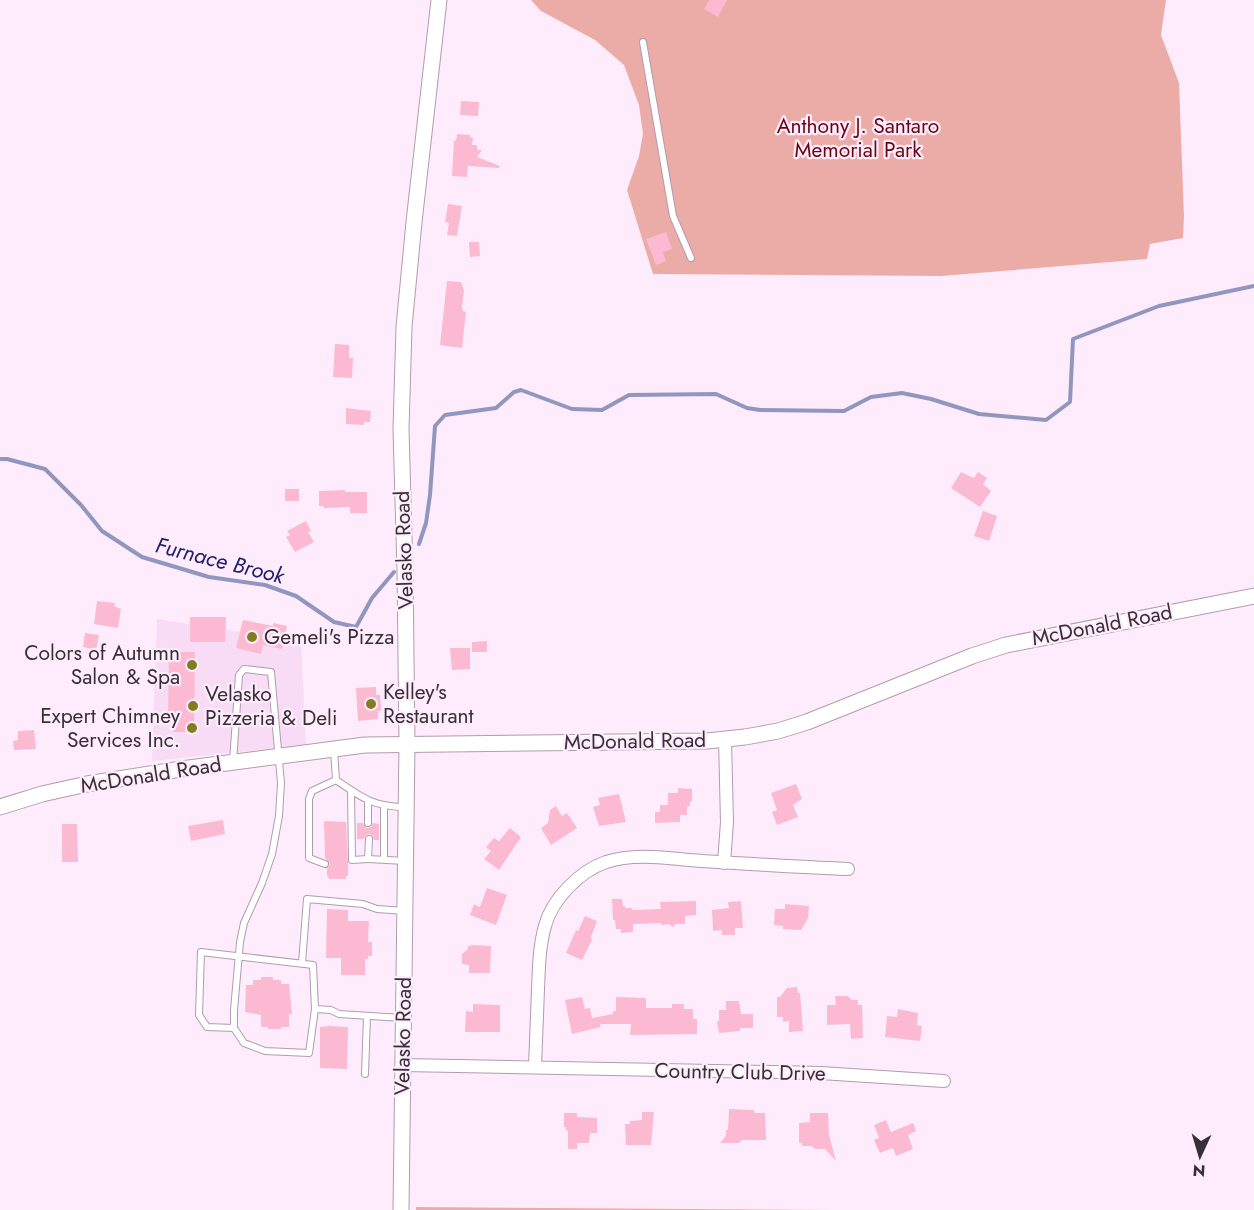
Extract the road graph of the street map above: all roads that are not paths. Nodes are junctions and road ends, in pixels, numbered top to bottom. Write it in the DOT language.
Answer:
graph roads {
  1 [pos="439,0"];
  2 [pos="643,42"];
  3 [pos="691,258"];
  4 [pos="1254,596"];
  5 [pos="725,739"];
  6 [pos="407,744"];
  7 [pos="334,749"];
  8 [pos="278,756"];
  9 [pos="233,762"];
  10 [pos="336,780"];
  11 [pos="351,790"];
  12 [pos="368,801"];
  13 [pos="0,807"];
  14 [pos="384,807"];
  15 [pos="406,807"];
  16 [pos="368,823"];
  17 [pos="369,840"];
  18 [pos="368,859"];
  19 [pos="384,859"];
  20 [pos="406,861"];
  21 [pos="724,862"];
  22 [pos="325,864"];
  23 [pos="848,869"];
  24 [pos="405,910"];
  25 [pos="238,956"];
  26 [pos="302,963"];
  27 [pos="315,1009"];
  28 [pos="367,1016"];
  29 [pos="404,1018"];
  30 [pos="234,1028"];
  31 [pos="403,1065"];
  32 [pos="535,1067"];
  33 [pos="365,1074"];
  34 [pos="944,1080"];
  35 [pos="401,1210"];
  1 -- 6 [label="street, Velasko Road"];
  2 -- 3 [label="lane"];
  4 -- 5 [label="street, McDonald Road"];
  5 -- 6 [label="street, McDonald Road"];
  5 -- 21 [label="street"];
  6 -- 7 [label="street, McDonald Road"];
  6 -- 15 [label="street, Velasko Road"];
  7 -- 8 [label="street, McDonald Road"];
  7 -- 10 [label="lane"];
  8 -- 9 [label="street, McDonald Road"];
  8 -- 9 [label="lane"];
  8 -- 25 [label="lane"];
  9 -- 13 [label="street, McDonald Road"];
  10 -- 11 [label="lane"];
  10 -- 22 [label="lane"];
  11 -- 12 [label="lane"];
  11 -- 18 [label="lane"];
  12 -- 14 [label="lane"];
  12 -- 16 [label="lane"];
  14 -- 15 [label="lane"];
  14 -- 19 [label="lane"];
  15 -- 20 [label="street, Velasko Road"];
  17 -- 18 [label="lane"];
  18 -- 19 [label="lane"];
  19 -- 20 [label="lane"];
  20 -- 24 [label="street, Velasko Road"];
  21 -- 23 [label="street"];
  21 -- 32 [label="street"];
  24 -- 26 [label="lane"];
  24 -- 29 [label="street, Velasko Road"];
  25 -- 26 [label="lane"];
  25 -- 30 [label="lane"];
  25 -- 30 [label="lane"];
  26 -- 27 [label="lane"];
  27 -- 28 [label="lane"];
  27 -- 30 [label="lane"];
  28 -- 29 [label="lane"];
  28 -- 33 [label="lane"];
  29 -- 31 [label="street, Velasko Road"];
  31 -- 32 [label="street, Country Club Drive"];
  31 -- 35 [label="street, Velasko Road"];
  32 -- 34 [label="street, Country Club Drive"];
}
